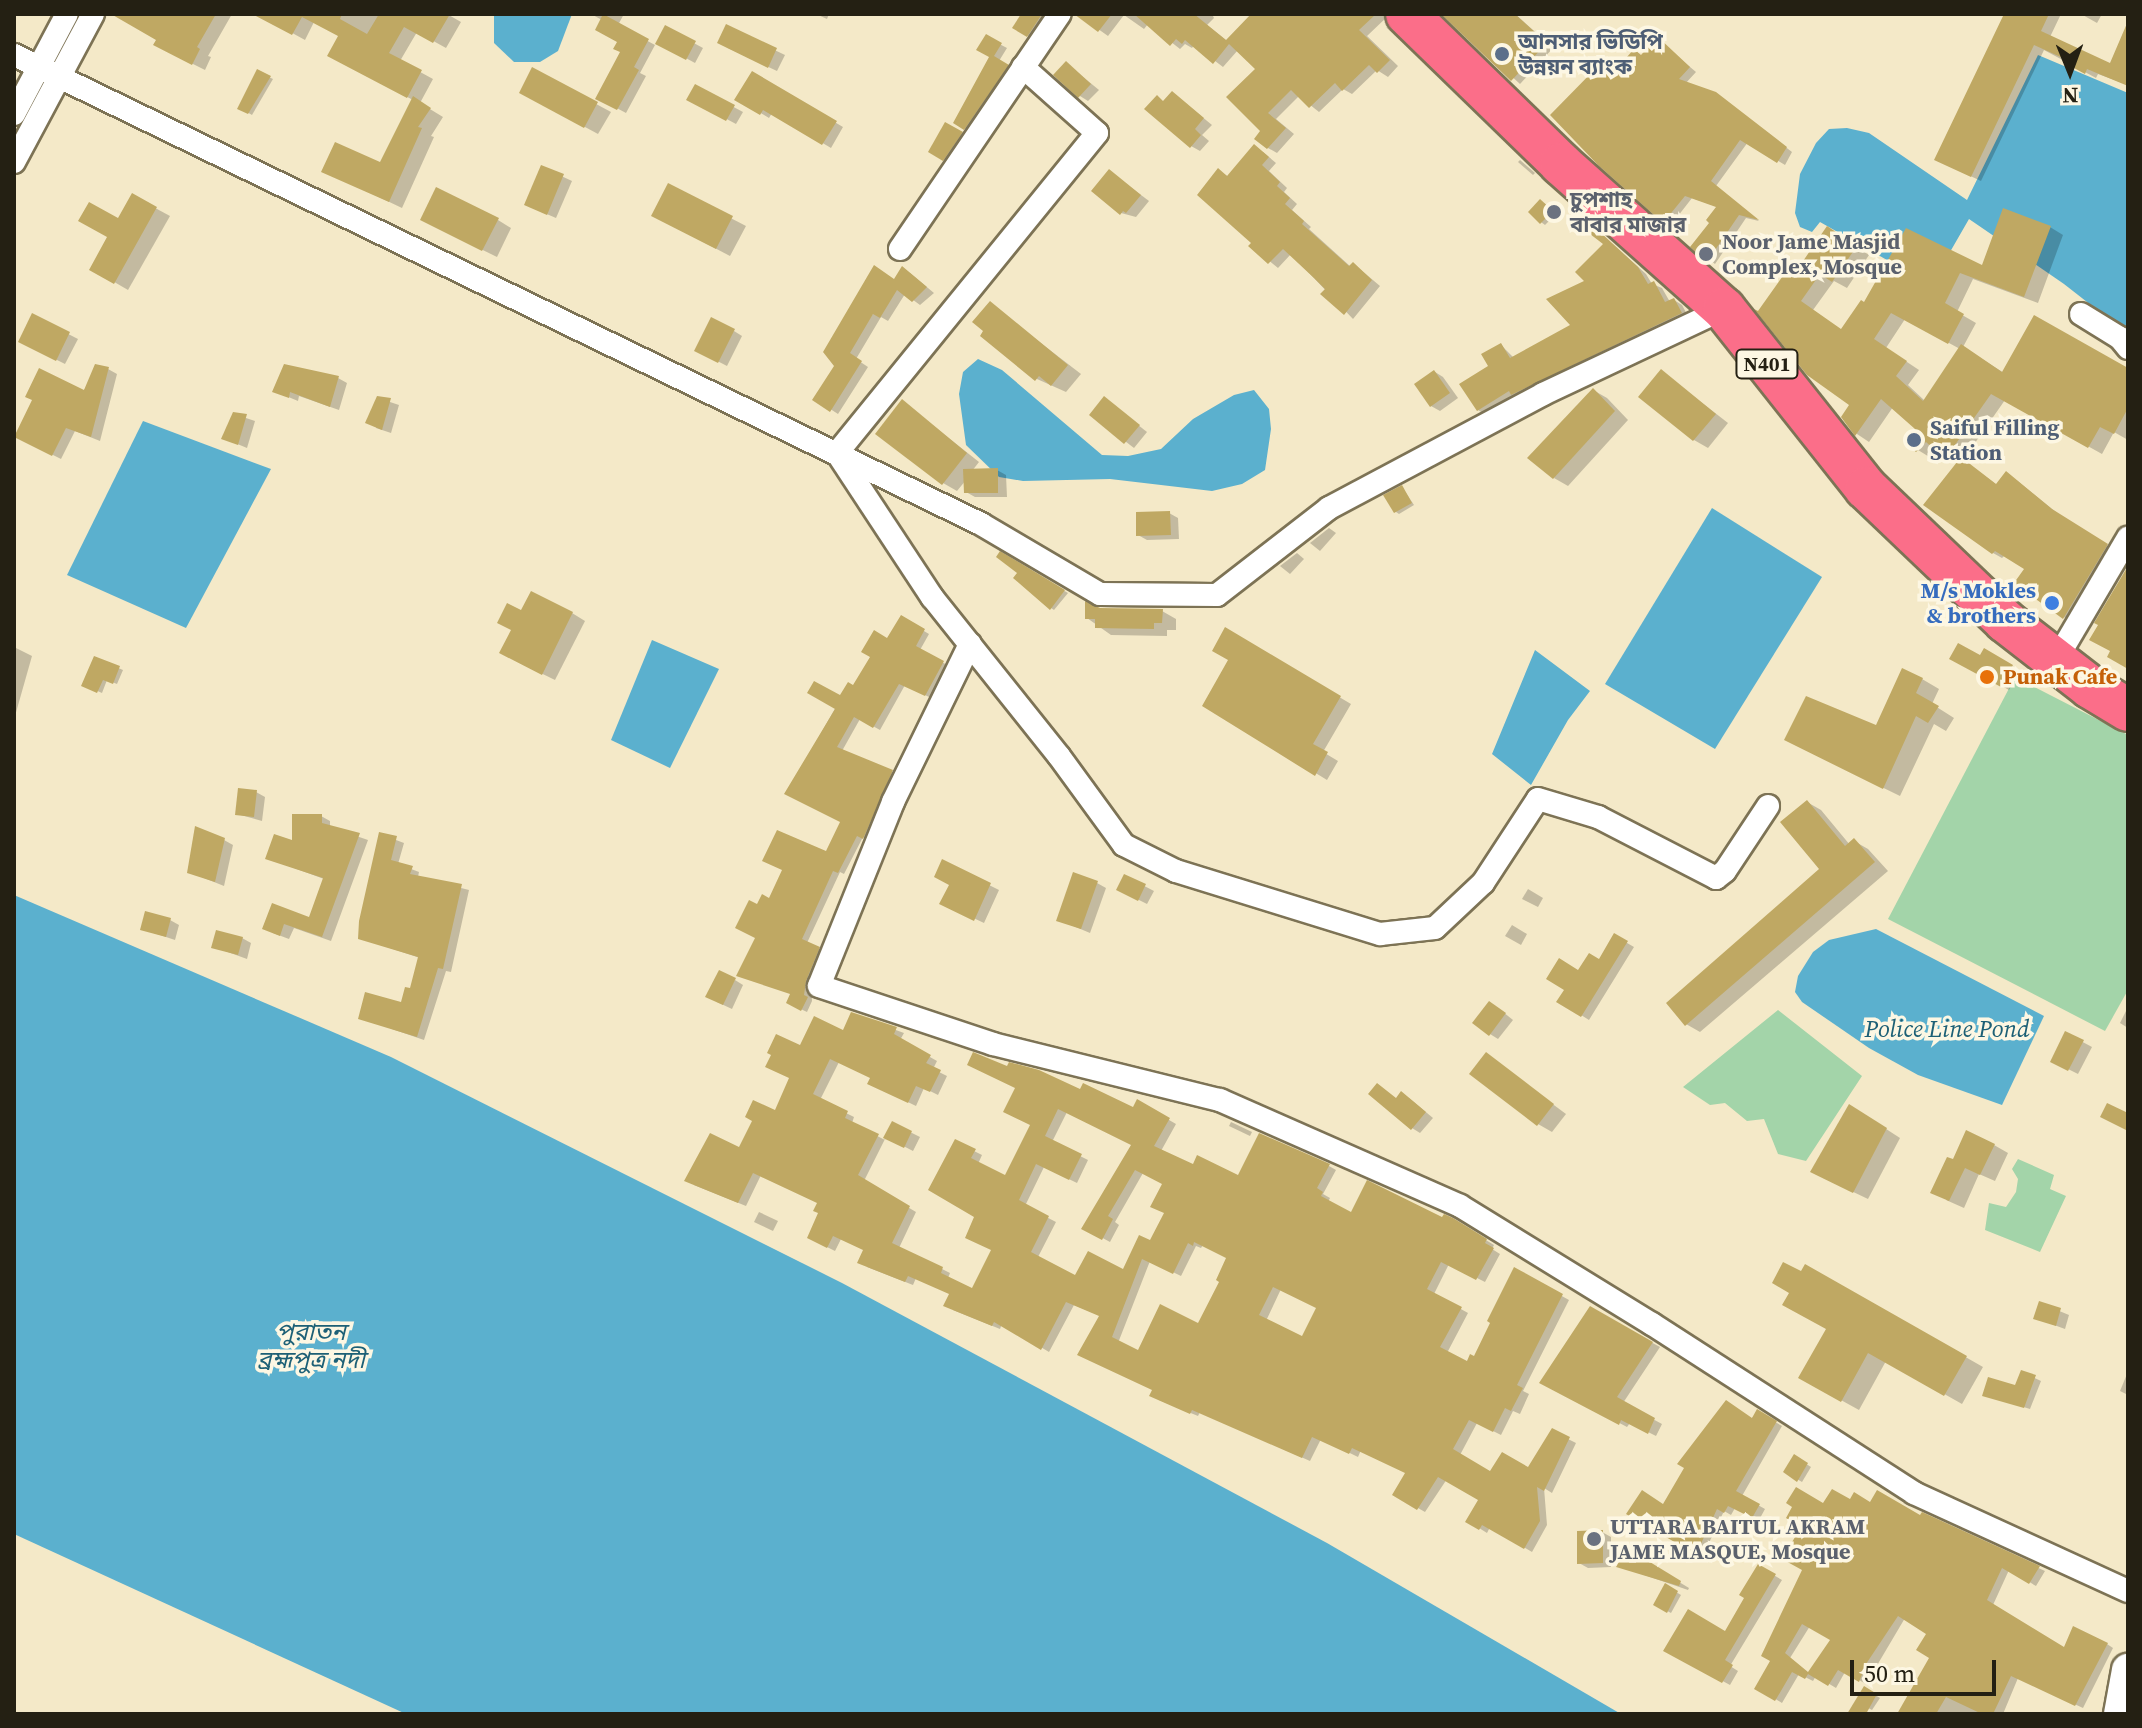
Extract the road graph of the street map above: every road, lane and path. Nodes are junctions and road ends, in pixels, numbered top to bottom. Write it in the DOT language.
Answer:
graph roads {
  1 [pos="67,14"];
  2 [pos="93,14"];
  3 [pos="1060,14"];
  4 [pos="1407,14"];
  5 [pos="14,55"];
  6 [pos="37,67"];
  7 [pos="1023,67"];
  8 [pos="58,77"];
  9 [pos="14,114"];
  10 [pos="14,162"];
  11 [pos="900,249"];
  12 [pos="1724,309"];
  13 [pos="2081,314"];
  14 [pos="2128,348"];
  15 [pos="837,453"];
  16 [pos="2128,538"];
  17 [pos="970,644"];
  18 [pos="2056,660"];
  19 [pos="2128,710"];
  20 [pos="1768,806"];
  21 [pos="2128,1591"];
  22 [pos="2128,1670"];
  23 [pos="2120,1714"];
  1 -- 6 [label="street"];
  2 -- 8 [label="street"];
  3 -- 7 [label="street"];
  4 -- 12 [label="highway, N401"];
  5 -- 6 [label="street"];
  6 -- 8 [label="street"];
  6 -- 9 [label="street"];
  7 -- 11 [label="street"];
  7 -- 15 [label="street"];
  8 -- 10 [label="street"];
  8 -- 15 [label="street"];
  12 -- 15 [label="street"];
  12 -- 18 [label="highway, N401"];
  13 -- 14 [label="street"];
  15 -- 17 [label="street"];
  16 -- 18 [label="street"];
  17 -- 20 [label="street"];
  17 -- 21 [label="street"];
  18 -- 19 [label="highway, N401"];
  22 -- 23 [label="street"];
}
